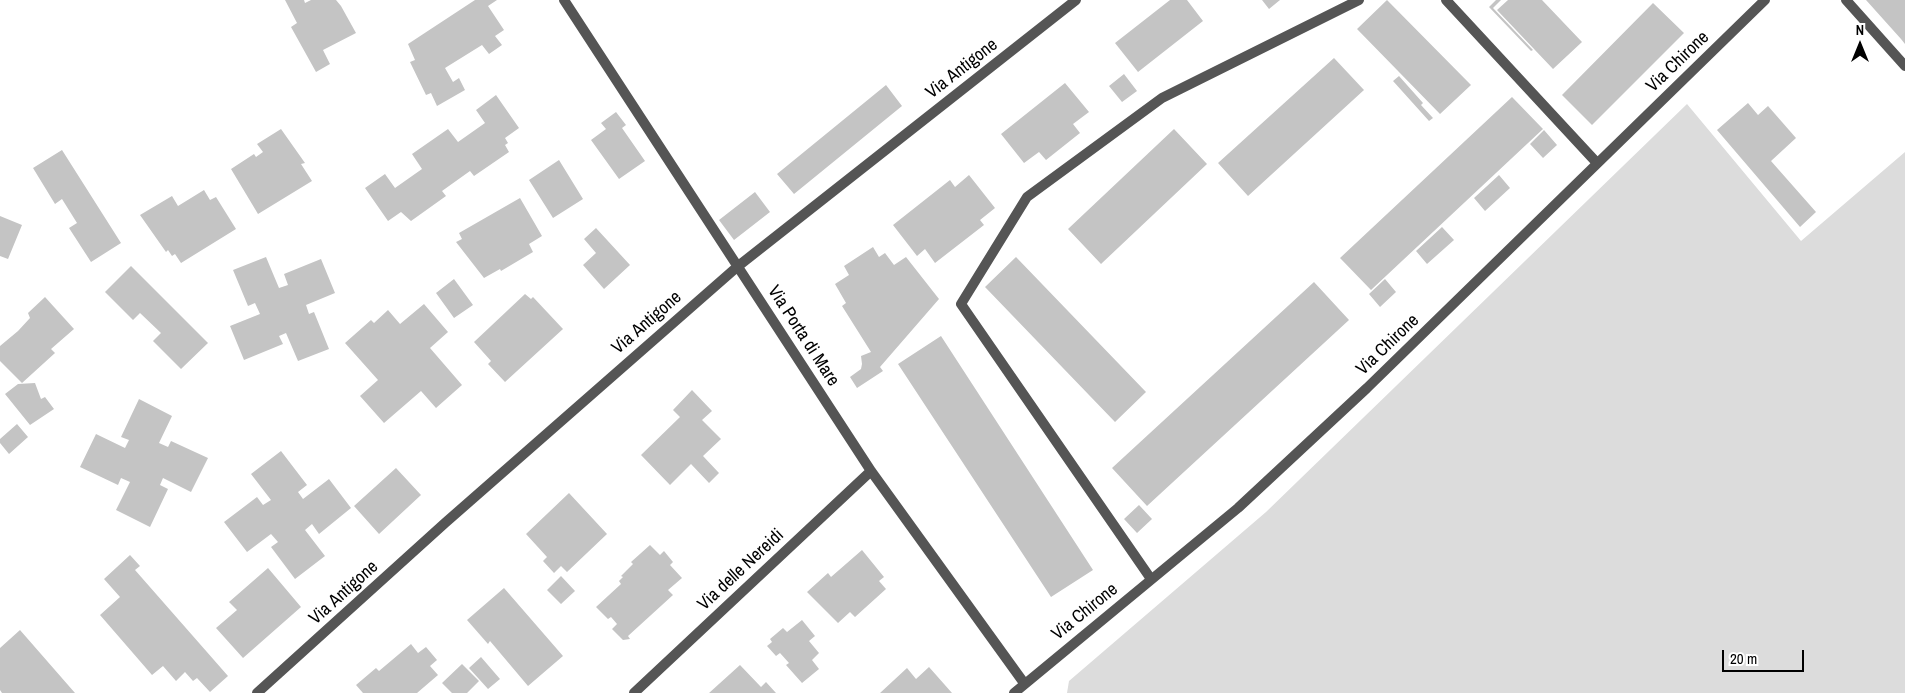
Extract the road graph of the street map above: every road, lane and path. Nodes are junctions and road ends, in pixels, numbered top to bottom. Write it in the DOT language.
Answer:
graph roads {
  1 [pos="564,0"];
  2 [pos="1076,0"];
  3 [pos="1359,0"];
  4 [pos="1446,0"];
  5 [pos="1765,0"];
  6 [pos="1846,0"];
  7 [pos="1905,66"];
  8 [pos="1597,162"];
  9 [pos="737,267"];
  10 [pos="871,471"];
  11 [pos="1151,579"];
  12 [pos="1024,683"];
  13 [pos="257,693"];
  14 [pos="634,693"];
  15 [pos="1014,693"];
  1 -- 9 [label="street, Via Porta di Mare"];
  2 -- 9 [label="street, Via Antigone"];
  3 -- 11 [label="street"];
  4 -- 8 [label="street"];
  5 -- 8 [label="street, Via Chirone"];
  6 -- 7 [label="street"];
  8 -- 11 [label="street, Via Chirone"];
  9 -- 10 [label="street, Via Porta di Mare"];
  9 -- 13 [label="street, Via Antigone"];
  10 -- 12 [label="street, Via Porta di Mare"];
  10 -- 14 [label="street, Via delle Nereidi"];
  11 -- 12 [label="street, Via Chirone"];
  12 -- 15 [label="street, Via Chirone"];
}
